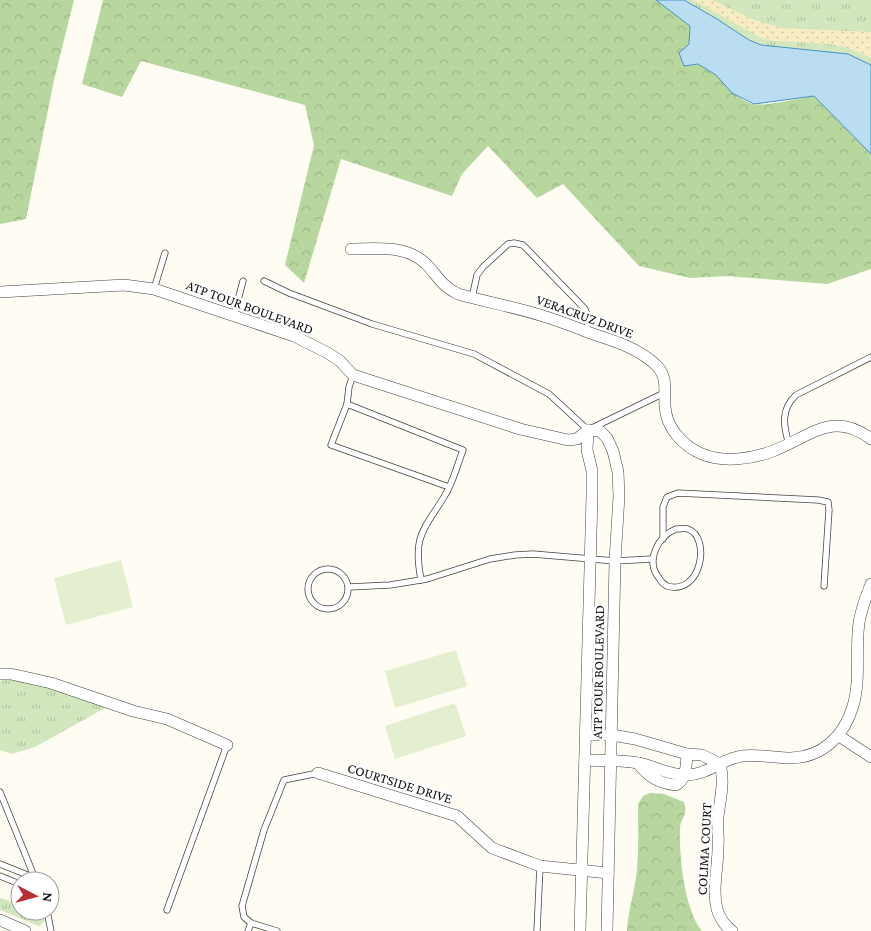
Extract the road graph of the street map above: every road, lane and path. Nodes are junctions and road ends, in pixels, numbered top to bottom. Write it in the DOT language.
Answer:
graph roads {
  1 [pos="351,249"];
  2 [pos="165,254"];
  3 [pos="243,281"];
  4 [pos="264,281"];
  5 [pos="154,289"];
  6 [pos="0,292"];
  7 [pos="472,298"];
  8 [pos="234,316"];
  9 [pos="587,331"];
  10 [pos="869,358"];
  11 [pos="871,367"];
  12 [pos="353,375"];
  13 [pos="665,392"];
  14 [pos="347,404"];
  15 [pos="588,430"];
  16 [pos="870,434"];
  17 [pos="789,444"];
  18 [pos="449,487"];
  19 [pos="663,539"];
  20 [pos="591,559"];
  21 [pos="652,560"];
  22 [pos="615,562"];
  23 [pos="421,580"];
  24 [pos="871,584"];
  25 [pos="349,586"];
  26 [pos="824,586"];
  27 [pos="869,596"];
  28 [pos="0,674"];
  29 [pos="586,735"];
  30 [pos="612,736"];
  31 [pos="839,736"];
  32 [pos="227,746"];
  33 [pos="661,746"];
  34 [pos="687,754"];
  35 [pos="871,757"];
  36 [pos="585,760"];
  37 [pos="611,761"];
  38 [pos="638,763"];
  39 [pos="720,764"];
  40 [pos="655,768"];
  41 [pos="318,773"];
  42 [pos="685,775"];
  43 [pos="0,792"];
  44 [pos="0,864"];
  45 [pos="540,866"];
  46 [pos="16,871"];
  47 [pos="32,871"];
  48 [pos="582,871"];
  49 [pos="608,873"];
  50 [pos="167,910"];
  51 [pos="251,923"];
  52 [pos="3,925"];
  53 [pos="24,931"];
  54 [pos="248,931"];
  55 [pos="277,931"];
  56 [pos="537,931"];
  57 [pos="580,931"];
  58 [pos="607,931"];
  59 [pos="732,931"];
  1 -- 7 [label="street, VERACRUZ DRIVE"];
  2 -- 5 [label="lane"];
  3 -- 8 [label="lane"];
  4 -- 15 [label="lane"];
  5 -- 6 [label="street, ATP TOUR BOULEVARD"];
  5 -- 8 [label="street, ATP TOUR BOULEVARD"];
  7 -- 9 [label="street, VERACRUZ DRIVE"];
  7 -- 9 [label="lane"];
  8 -- 12 [label="street, ATP TOUR BOULEVARD"];
  9 -- 13 [label="street, VERACRUZ DRIVE"];
  10 -- 11 [label="lane"];
  10 -- 17 [label="lane"];
  12 -- 14 [label="lane"];
  12 -- 15 [label="street, ATP TOUR BOULEVARD"];
  13 -- 15 [label="lane"];
  13 -- 17 [label="street, VERACRUZ DRIVE"];
  14 -- 18 [label="lane"];
  14 -- 18 [label="lane"];
  15 -- 20 [label="street, ATP TOUR BOULEVARD"];
  15 -- 22 [label="street, ATP TOUR BOULEVARD"];
  16 -- 17 [label="street, VERACRUZ DRIVE"];
  18 -- 23 [label="lane"];
  19 -- 21 [label="lane"];
  19 -- 21 [label="lane"];
  19 -- 26 [label="lane"];
  20 -- 22 [label="lane"];
  20 -- 23 [label="lane"];
  20 -- 29 [label="street, ATP TOUR BOULEVARD"];
  21 -- 22 [label="lane"];
  22 -- 30 [label="street, ATP TOUR BOULEVARD"];
  23 -- 25 [label="lane"];
  24 -- 27 [label="street"];
  25 -- 25 [label="lane"];
  27 -- 31 [label="street"];
  28 -- 32 [label="street"];
  29 -- 30 [label="street"];
  29 -- 36 [label="street, ATP TOUR BOULEVARD"];
  30 -- 33 [label="street"];
  30 -- 37 [label="street, ATP TOUR BOULEVARD"];
  31 -- 35 [label="street"];
  31 -- 39 [label="street"];
  32 -- 50 [label="lane"];
  33 -- 34 [label="street"];
  33 -- 40 [label="street"];
  34 -- 39 [label="street"];
  34 -- 42 [label="street"];
  36 -- 37 [label="street"];
  36 -- 48 [label="street, ATP TOUR BOULEVARD"];
  37 -- 38 [label="street"];
  37 -- 49 [label="street, ATP TOUR BOULEVARD"];
  38 -- 40 [label="street"];
  38 -- 42 [label="street"];
  39 -- 42 [label="street"];
  39 -- 59 [label="street, COLIMA COURT"];
  40 -- 42 [label="street"];
  41 -- 45 [label="street, COURTSIDE DRIVE"];
  41 -- 51 [label="lane"];
  43 -- 47 [label="lane"];
  44 -- 46 [label="lane"];
  45 -- 48 [label="street, COURTSIDE DRIVE"];
  45 -- 56 [label="lane"];
  48 -- 49 [label="street, COURTSIDE DRIVE"];
  48 -- 57 [label="street, ATP TOUR BOULEVARD"];
  49 -- 58 [label="street, ATP TOUR BOULEVARD"];
  51 -- 54 [label="lane"];
  51 -- 55 [label="lane"];
  52 -- 53 [label="street"];
}
